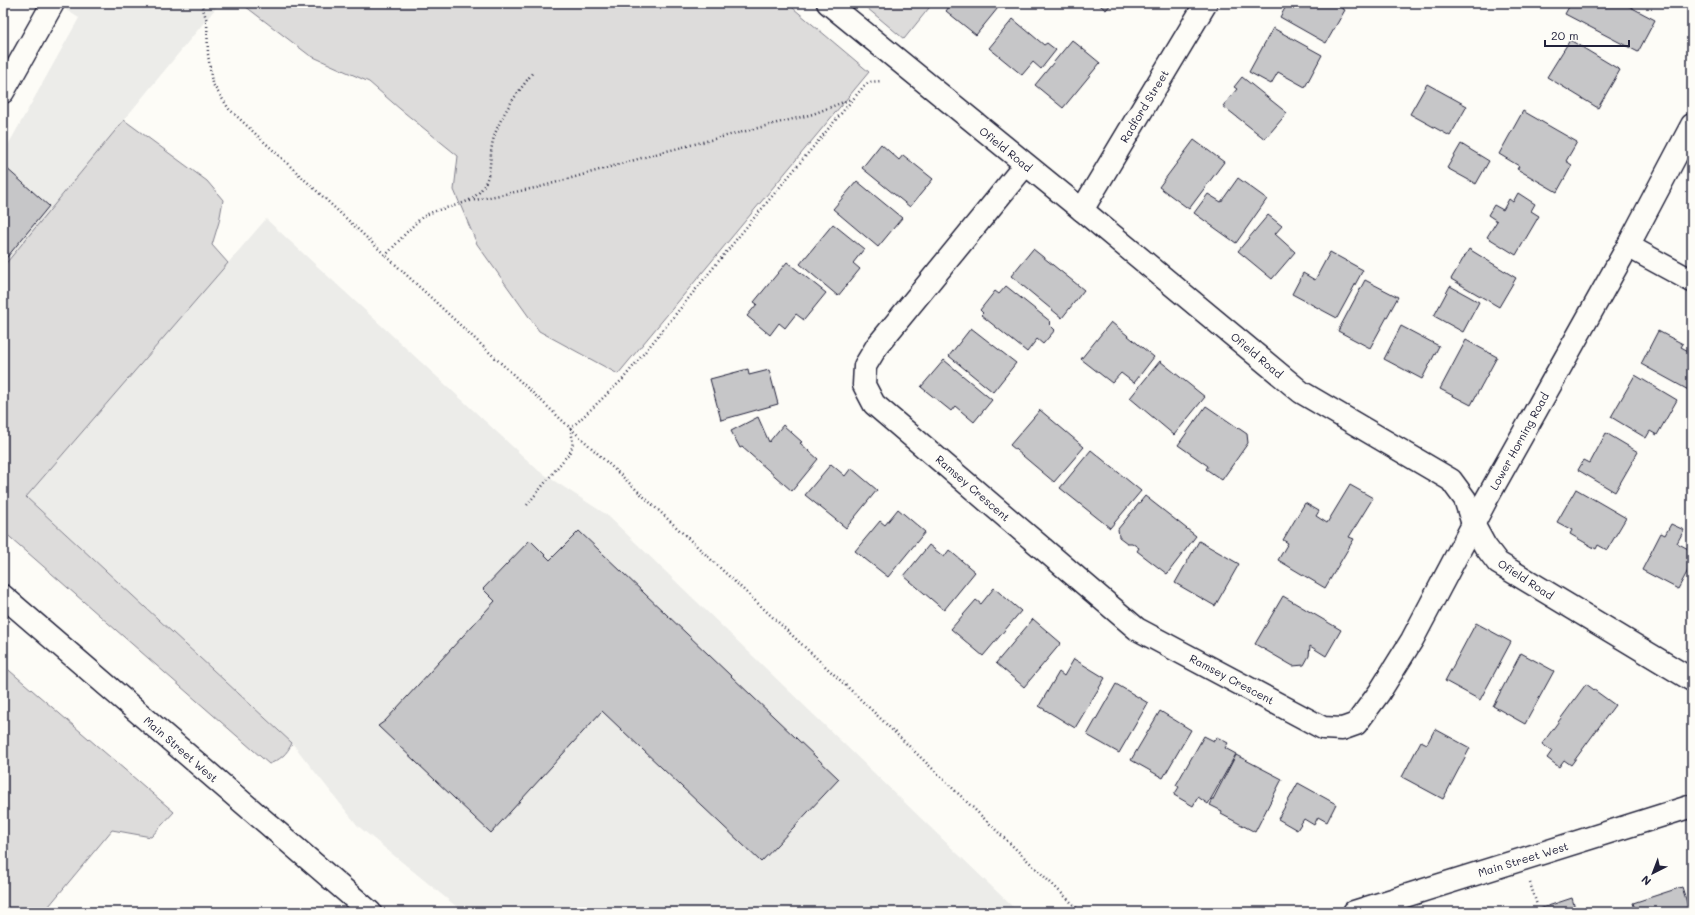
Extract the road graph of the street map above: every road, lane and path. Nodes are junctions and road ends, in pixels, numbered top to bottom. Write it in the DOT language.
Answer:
graph roads {
  1 [pos="53,3"];
  2 [pos="78,3"];
  3 [pos="83,3"];
  4 [pos="201,3"];
  5 [pos="828,3"];
  6 [pos="1206,3"];
  7 [pos="533,72"];
  8 [pos="913,73"];
  9 [pos="3,92"];
  10 [pos="853,98"];
  11 [pos="1692,125"];
  12 [pos="1025,165"];
  13 [pos="470,201"];
  14 [pos="1082,210"];
  15 [pos="1628,246"];
  16 [pos="385,256"];
  17 [pos="1692,281"];
  18 [pos="570,429"];
  19 [pos="527,505"];
  20 [pos="1473,524"];
  21 [pos="3,596"];
  22 [pos="1692,680"];
  23 [pos="1323,728"];
  24 [pos="1692,806"];
  25 [pos="1531,886"];
  26 [pos="1537,905"];
  27 [pos="369,909"];
  28 [pos="1081,912"];
  29 [pos="1354,912"];
  1 -- 9 [label="street"];
  2 -- 3 [label="path"];
  4 -- 16 [label="path"];
  5 -- 8 [label="street, Ofield Road"];
  6 -- 14 [label="street, Radford Street"];
  7 -- 13 [label="path"];
  8 -- 10 [label="path"];
  8 -- 12 [label="street, Ofield Road"];
  10 -- 13 [label="path"];
  10 -- 18 [label="path"];
  11 -- 15 [label="street, Lower Horning Road"];
  12 -- 14 [label="street, Ofield Road"];
  12 -- 23 [label="street, Ramsey Crescent"];
  13 -- 16 [label="path"];
  14 -- 20 [label="street, Ofield Road"];
  15 -- 17 [label="street"];
  15 -- 20 [label="street, Lower Horning Road"];
  16 -- 18 [label="path"];
  18 -- 19 [label="path"];
  18 -- 28 [label="path"];
  20 -- 22 [label="street, Ofield Road"];
  20 -- 23 [label="street, Lower Horning Road"];
  21 -- 27 [label="street, Main Street West"];
  24 -- 29 [label="street, Main Street West"];
  25 -- 26 [label="path"];
}
